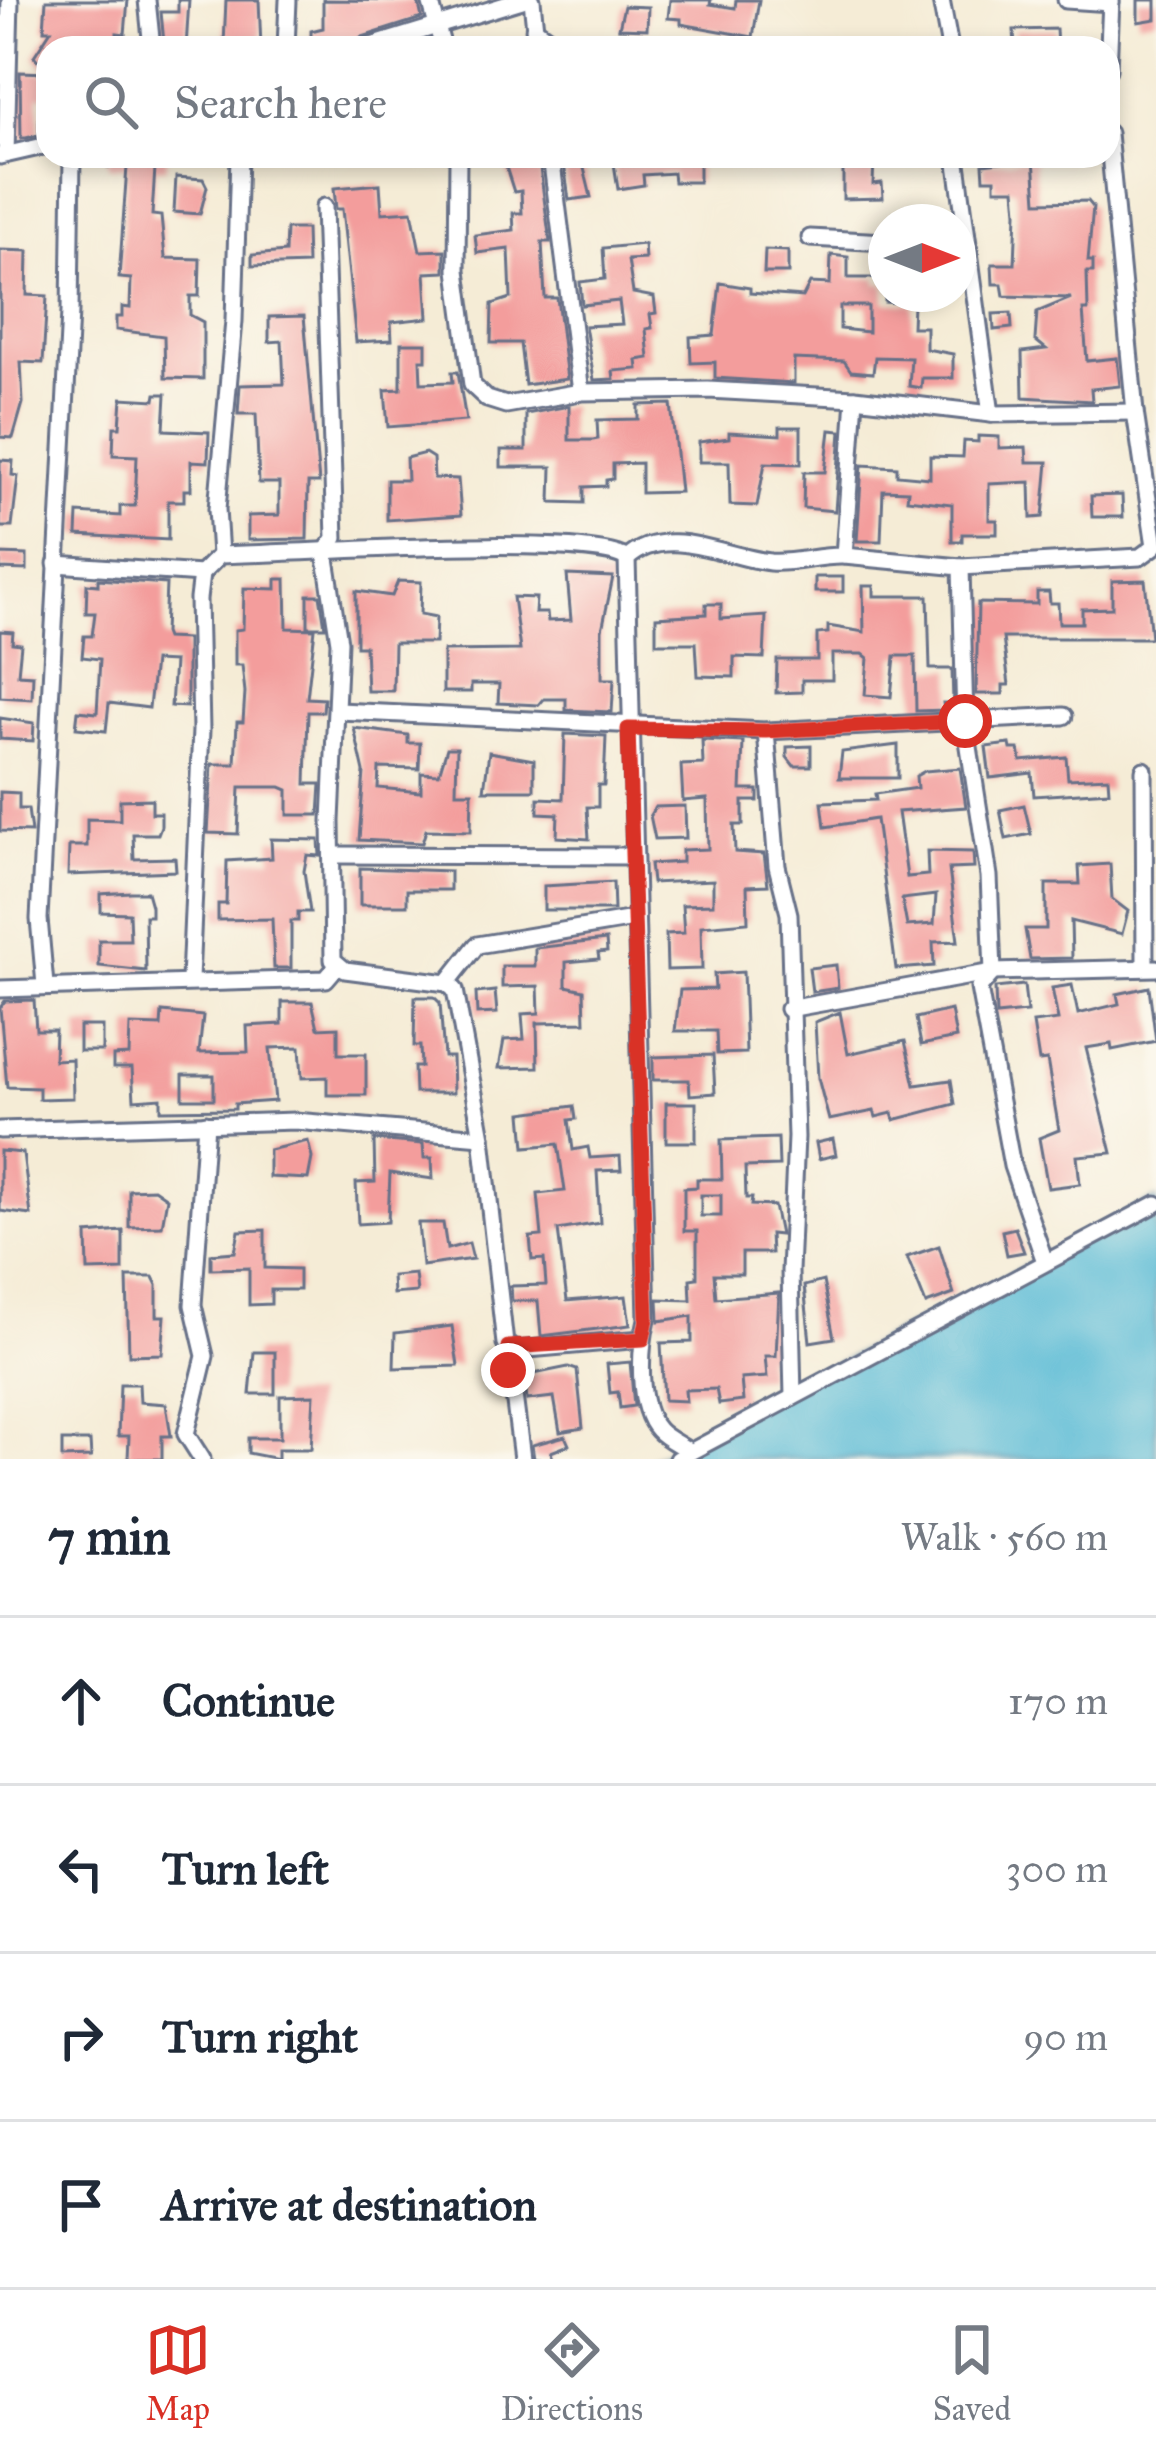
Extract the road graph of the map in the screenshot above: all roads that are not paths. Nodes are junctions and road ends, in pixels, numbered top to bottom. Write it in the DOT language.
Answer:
graph roads {
  1 [pos="147,0"];
  2 [pos="288,0"];
  3 [pos="430,0"];
  4 [pos="522,0"];
  5 [pos="532,0"];
  6 [pos="965,0"];
  7 [pos="1066,0"];
  8 [pos="0,1"];
  9 [pos="10,1"];
  10 [pos="1111,2"];
  11 [pos="942,3"];
  12 [pos="439,25"];
  13 [pos="534,28"];
  14 [pos="151,36"];
  15 [pos="286,36"];
  16 [pos="404,36"];
  17 [pos="440,36"];
  18 [pos="535,36"];
  19 [pos="545,36"];
  20 [pos="948,36"];
  21 [pos="1110,36"];
  22 [pos="36,148"];
  23 [pos="3,155"];
  24 [pos="72,168"];
  25 [pos="239,168"];
  26 [pos="458,168"];
  27 [pos="552,168"];
  28 [pos="957,168"];
  29 [pos="1111,168"];
  30 [pos="959,204"];
  31 [pos="324,207"];
  32 [pos="810,238"];
  33 [pos="868,241"];
  34 [pos="973,312"];
  35 [pos="581,392"];
  36 [pos="855,398"];
  37 [pos="1135,412"];
  38 [pos="991,414"];
  39 [pos="325,552"];
  40 [pos="220,555"];
  41 [pos="844,556"];
  42 [pos="627,560"];
  43 [pos="56,564"];
  44 [pos="961,567"];
  45 [pos="201,574"];
  46 [pos="339,711"];
  47 [pos="1064,716"];
  48 [pos="965,721"];
  49 [pos="628,729"];
  50 [pos="766,731"];
  51 [pos="1144,770"];
  52 [pos="334,855"];
  53 [pos="634,856"];
  54 [pos="634,919"];
  55 [pos="338,965"];
  56 [pos="1150,967"];
  57 [pos="993,972"];
  58 [pos="190,980"];
  59 [pos="447,983"];
  60 [pos="45,986"];
  61 [pos="0,989"];
  62 [pos="788,1009"];
  63 [pos="206,1123"];
  64 [pos="0,1130"];
  65 [pos="482,1136"];
  66 [pos="1156,1204"];
  67 [pos="1044,1259"];
  68 [pos="643,1339"];
  69 [pos="508,1347"];
  70 [pos="794,1397"];
  71 [pos="684,1455"];
  72 [pos="202,1459"];
  73 [pos="522,1459"];
  1 -- 14 [label="street"];
  2 -- 15 [label="street"];
  3 -- 12 [label="street"];
  4 -- 12 [label="street"];
  5 -- 13 [label="street"];
  6 -- 11 [label="street"];
  7 -- 10 [label="street"];
  8 -- 9 [label="street"];
  9 -- 23 [label="street"];
  10 -- 21 [label="street"];
  11 -- 20 [label="street"];
  12 -- 16 [label="street"];
  12 -- 17 [label="street"];
  13 -- 18 [label="street"];
  13 -- 19 [label="street"];
  22 -- 23 [label="street"];
  24 -- 43 [label="street"];
  25 -- 40 [label="street"];
  26 -- 35 [label="street"];
  27 -- 35 [label="street"];
  28 -- 30 [label="street"];
  29 -- 37 [label="street"];
  31 -- 39 [label="street"];
  32 -- 33 [label="street"];
  34 -- 38 [label="street"];
  35 -- 36 [label="street"];
  36 -- 38 [label="street"];
  36 -- 41 [label="street"];
  37 -- 38 [label="street"];
  37 -- 44 [label="street"];
  39 -- 40 [label="street"];
  39 -- 42 [label="street"];
  39 -- 46 [label="street"];
  40 -- 45 [label="street"];
  41 -- 42 [label="street"];
  41 -- 44 [label="street"];
  42 -- 49 [label="street"];
  43 -- 45 [label="street"];
  43 -- 60 [label="street"];
  44 -- 48 [label="street"];
  45 -- 58 [label="street"];
  46 -- 49 [label="street"];
  46 -- 52 [label="street"];
  47 -- 48 [label="street"];
  48 -- 50 [label="street"];
  48 -- 57 [label="street"];
  49 -- 50 [label="street"];
  49 -- 53 [label="street"];
  50 -- 62 [label="street"];
  51 -- 56 [label="street"];
  52 -- 53 [label="street"];
  52 -- 55 [label="street"];
  53 -- 54 [label="street"];
  54 -- 59 [label="street"];
  54 -- 68 [label="street"];
  55 -- 58 [label="street"];
  55 -- 59 [label="street"];
  56 -- 57 [label="street"];
  57 -- 62 [label="street"];
  57 -- 67 [label="street"];
  58 -- 60 [label="street"];
  59 -- 65 [label="street"];
  60 -- 61 [label="street"];
  62 -- 70 [label="street"];
  63 -- 64 [label="street"];
  63 -- 65 [label="street"];
  63 -- 72 [label="street"];
  65 -- 69 [label="street"];
  66 -- 67 [label="street"];
  67 -- 70 [label="street"];
  68 -- 69 [label="street"];
  68 -- 71 [label="street"];
  69 -- 73 [label="street"];
  70 -- 71 [label="street"];
}
